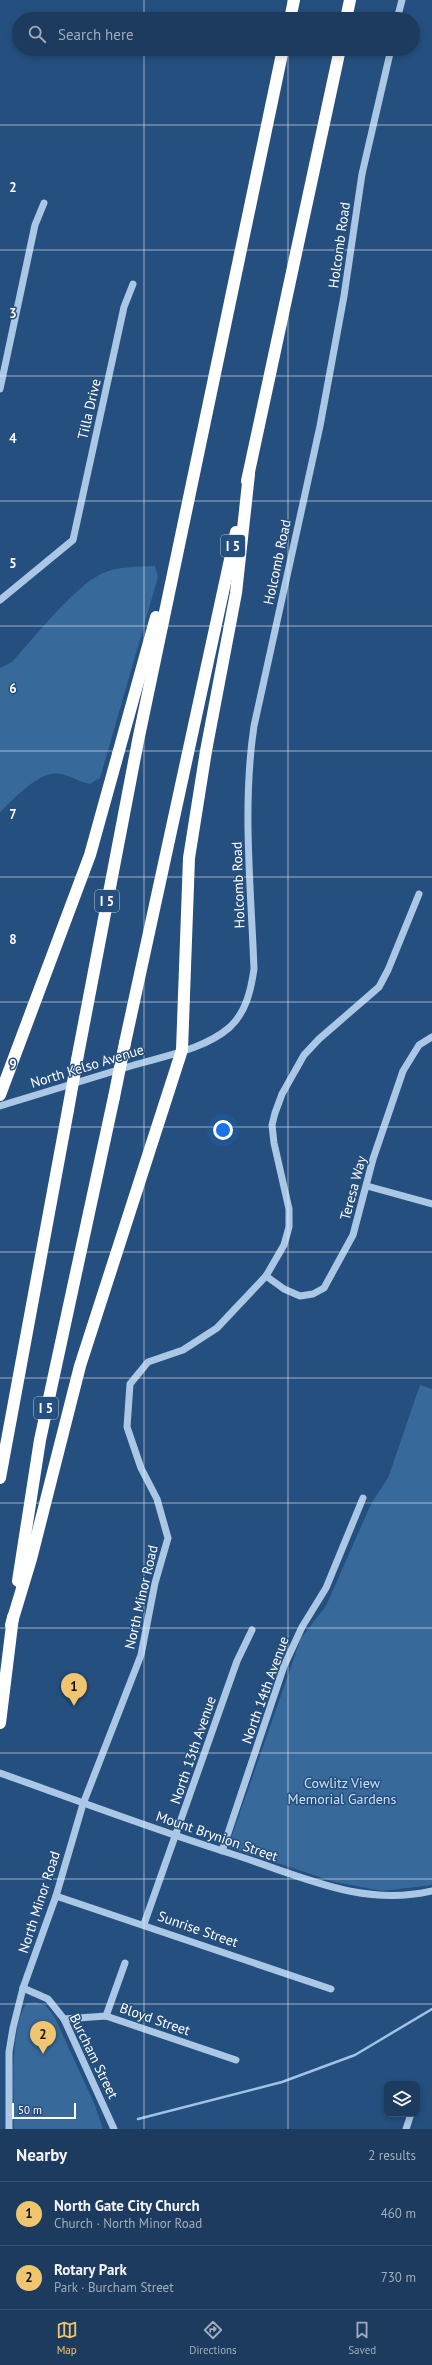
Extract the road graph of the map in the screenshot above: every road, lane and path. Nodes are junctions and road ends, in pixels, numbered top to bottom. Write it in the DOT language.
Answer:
graph roads {
  1 [pos="294,0"];
  2 [pos="350,0"];
  3 [pos="402,0"];
  4 [pos="291,12"];
  5 [pos="347,12"];
  6 [pos="399,12"];
  7 [pos="282,56"];
  8 [pos="338,56"];
  9 [pos="389,56"];
  10 [pos="44,203"];
  11 [pos="133,284"];
  12 [pos="0,389"];
  13 [pos="248,474"];
  14 [pos="185,512"];
  15 [pos="0,600"];
  16 [pos="418,894"];
  17 [pos="432,1037"];
  18 [pos="182,1050"];
  19 [pos="0,1095"];
  20 [pos="0,1106"];
  21 [pos="367,1186"];
  22 [pos="432,1204"];
  23 [pos="266,1276"];
  24 [pos="0,1478"];
  25 [pos="363,1498"];
  26 [pos="11,1625"];
  27 [pos="252,1630"];
  28 [pos="0,1723"];
  29 [pos="0,1773"];
  30 [pos="83,1804"];
  31 [pos="177,1836"];
  32 [pos="222,1851"];
  33 [pos="432,1891"];
  34 [pos="56,1896"];
  35 [pos="144,1924"];
  36 [pos="125,1963"];
  37 [pos="23,1988"];
  38 [pos="332,1989"];
  39 [pos="106,2016"];
  40 [pos="64,2019"];
  41 [pos="236,2060"];
  42 [pos="410,2117"];
  43 [pos="9,2129"];
  44 [pos="114,2129"];
  45 [pos="406,2129"];
  1 -- 4 [label="highway"];
  2 -- 5 [label="highway"];
  3 -- 6 [label="street"];
  7 -- 14 [label="highway, I 5"];
  8 -- 13 [label="highway, I 5"];
  9 -- 18 [label="street, Holcomb Road"];
  10 -- 12 [label="street"];
  11 -- 15 [label="street, Tilla Drive"];
  13 -- 18 [label="highway"];
  13 -- 26 [label="highway, I 5, bridge"];
  14 -- 19 [label="highway"];
  14 -- 24 [label="highway, I 5, bridge"];
  16 -- 23 [label="street, North Minor Road"];
  17 -- 21 [label="street, Teresa Way"];
  18 -- 20 [label="street, North Kelso Avenue"];
  18 -- 26 [label="highway"];
  21 -- 22 [label="street"];
  21 -- 23 [label="street, Teresa Way"];
  23 -- 30 [label="street, North Minor Road"];
  25 -- 32 [label="street, North 14th Avenue"];
  26 -- 28 [label="highway, I 5"];
  27 -- 31 [label="street, North 13th Avenue"];
  29 -- 30 [label="street, Mount Brynion Street"];
  30 -- 31 [label="street, Mount Brynion Street"];
  30 -- 34 [label="street, North Minor Road"];
  31 -- 32 [label="street, Mount Brynion Street"];
  31 -- 35 [label="street, North 13th Avenue"];
  32 -- 33 [label="street, Mount Brynion Street"];
  34 -- 35 [label="street, Sunrise Street"];
  34 -- 37 [label="street, North Minor Road"];
  35 -- 38 [label="street, Sunrise Street"];
  36 -- 39 [label="street"];
  37 -- 40 [label="street, Burcham Street"];
  37 -- 43 [label="street, North Minor Road"];
  39 -- 40 [label="street, Bloyd Street"];
  39 -- 41 [label="street, Bloyd Street"];
  40 -- 44 [label="street, Burcham Street"];
  42 -- 45 [label="street"];
}
